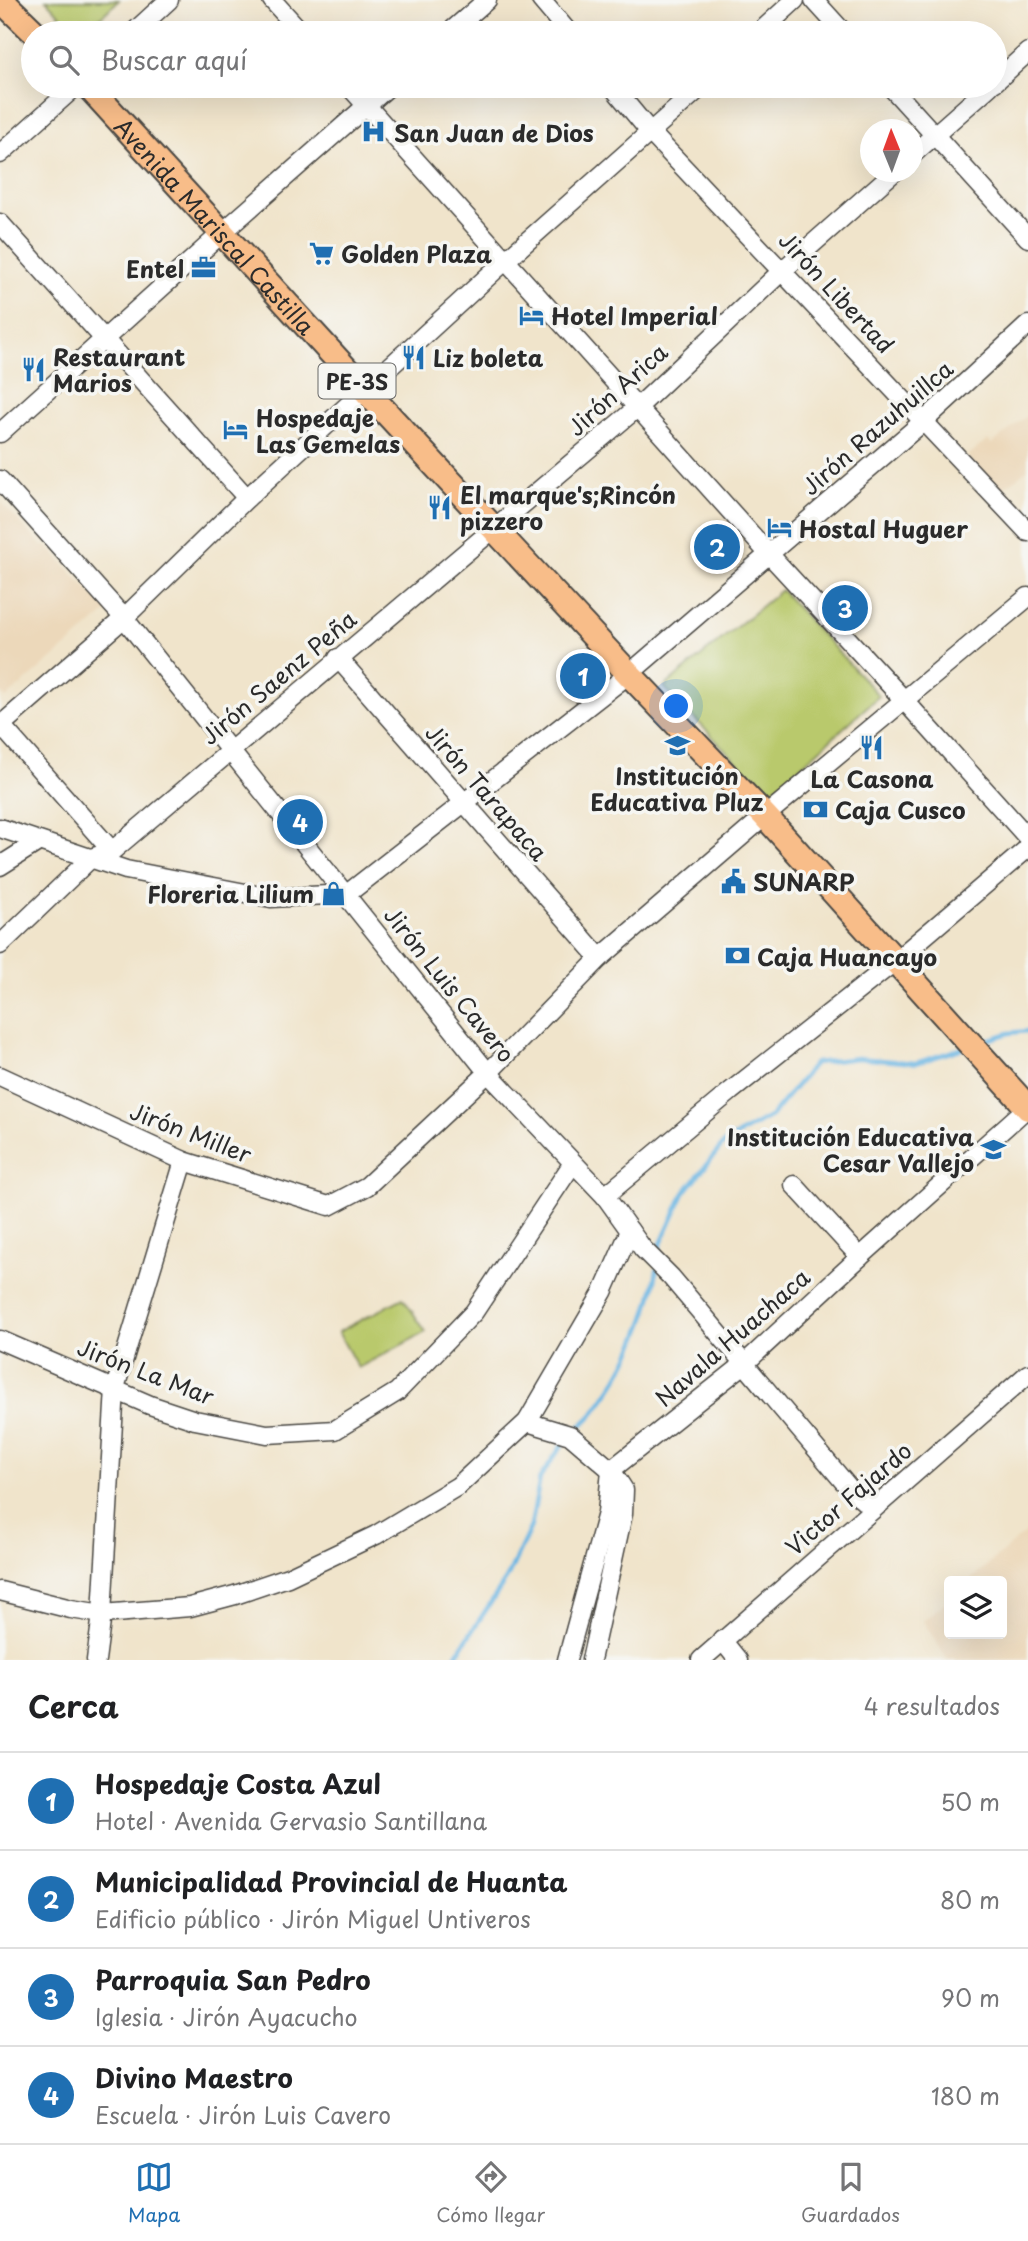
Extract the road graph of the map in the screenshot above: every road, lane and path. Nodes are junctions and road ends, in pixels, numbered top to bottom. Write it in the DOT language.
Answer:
graph roads {
  1 [pos="1,0"];
  2 [pos="169,0"];
  3 [pos="272,0"];
  4 [pos="487,0"];
  5 [pos="541,0"];
  6 [pos="795,0"];
  7 [pos="814,0"];
  8 [pos="23,21"];
  9 [pos="146,21"];
  10 [pos="291,21"];
  11 [pos="463,21"];
  12 [pos="559,21"];
  13 [pos="772,21"];
  14 [pos="833,21"];
  15 [pos="1028,52"];
  16 [pos="1007,71"];
  17 [pos="63,98"];
  18 [pos="99,98"];
  19 [pos="360,98"];
  20 [pos="376,98"];
  21 [pos="622,98"];
  22 [pos="689,98"];
  23 [pos="901,98"];
  24 [pos="977,98"];
  25 [pos="367,106"];
  26 [pos="651,133"];
  27 [pos="934,136"];
  28 [pos="923,146"];
  29 [pos="0,154"];
  30 [pos="883,182"];
  31 [pos="0,223"];
  32 [pos="223,232"];
  33 [pos="1028,238"];
  34 [pos="506,260"];
  35 [pos="783,270"];
  36 [pos="1028,325"];
  37 [pos="104,340"];
  38 [pos="366,391"];
  39 [pos="638,407"];
  40 [pos="925,421"];
  41 [pos="0,433"];
  42 [pos="0,480"];
  43 [pos="247,498"];
  44 [pos="496,528"];
  45 [pos="1028,532"];
  46 [pos="768,553"];
  47 [pos="1028,597"];
  48 [pos="124,618"];
  49 [pos="338,658"];
  50 [pos="629,674"];
  51 [pos="904,699"];
  52 [pos="0,725"];
  53 [pos="229,751"];
  54 [pos="464,802"];
  55 [pos="765,816"];
  56 [pos="0,828"];
  57 [pos="1028,838"];
  58 [pos="38,842"];
  59 [pos="1028,848"];
  60 [pos="112,851"];
  61 [pos="91,858"];
  62 [pos="0,866"];
  63 [pos="347,894"];
  64 [pos="0,945"];
  65 [pos="600,958"];
  66 [pos="894,962"];
  67 [pos="488,1073"];
  68 [pos="0,1076"];
  69 [pos="1028,1108"];
  70 [pos="184,1161"];
  71 [pos="573,1163"];
  72 [pos="794,1185"];
  73 [pos="605,1196"];
  74 [pos="630,1231"];
  75 [pos="860,1257"];
  76 [pos="0,1340"];
  77 [pos="743,1366"];
  78 [pos="1028,1374"];
  79 [pos="115,1388"];
  80 [pos="527,1422"];
  81 [pos="611,1470"];
  82 [pos="873,1509"];
  83 [pos="0,1591"];
  84 [pos="102,1614"];
  85 [pos="722,1640"];
  86 [pos="92,1657"];
  87 [pos="568,1660"];
  88 [pos="591,1660"];
  89 [pos="701,1660"];
  90 [pos="738,1660"];
  1 -- 8 [label="highway"];
  2 -- 9 [label="street"];
  3 -- 10 [label="street"];
  4 -- 11 [label="street"];
  5 -- 12 [label="street"];
  6 -- 13 [label="street"];
  7 -- 14 [label="street"];
  15 -- 16 [label="street"];
  17 -- 29 [label="street"];
  18 -- 32 [label="highway, Avenida Mariscal Castilla / PE-3S"];
  19 -- 25 [label="street"];
  20 -- 25 [label="street"];
  21 -- 26 [label="street, Jirón Libertad"];
  22 -- 26 [label="street"];
  23 -- 27 [label="street"];
  24 -- 27 [label="street"];
  25 -- 32 [label="street"];
  25 -- 34 [label="street"];
  26 -- 34 [label="street"];
  26 -- 35 [label="street, Jirón Libertad"];
  27 -- 28 [label="street"];
  27 -- 33 [label="street"];
  30 -- 35 [label="street, Jirón Arica"];
  31 -- 37 [label="street"];
  32 -- 37 [label="street"];
  32 -- 38 [label="highway, Avenida Mariscal Castilla / PE-3S"];
  34 -- 38 [label="street"];
  34 -- 39 [label="street"];
  35 -- 39 [label="street, Jirón Arica"];
  35 -- 40 [label="street, Jirón Libertad"];
  36 -- 40 [label="street, Jirón Razuhuillca"];
  37 -- 41 [label="street"];
  37 -- 43 [label="street"];
  38 -- 43 [label="street"];
  38 -- 44 [label="highway, Avenida Mariscal Castilla / PE-3S"];
  39 -- 44 [label="street, Jirón Arica"];
  39 -- 46 [label="street"];
  40 -- 45 [label="street, Jirón Libertad"];
  40 -- 46 [label="street, Jirón Razuhuillca"];
  42 -- 48 [label="street, Jirón Luis Cavero"];
  43 -- 48 [label="street"];
  44 -- 49 [label="street, Jirón Saenz Peña"];
  44 -- 50 [label="highway, Avenida Mariscal Castilla / PE-3S"];
  46 -- 50 [label="street, Jirón Razuhuillca"];
  46 -- 51 [label="street"];
  47 -- 51 [label="street, Jirón Miller"];
  48 -- 52 [label="street"];
  48 -- 53 [label="street, Jirón Luis Cavero"];
  49 -- 53 [label="street, Jirón Saenz Peña"];
  49 -- 54 [label="street, Jirón Tarapaca"];
  50 -- 54 [label="street, Jirón Razuhuillca"];
  50 -- 55 [label="highway, PE-3S"];
  51 -- 55 [label="street, Jirón Miller"];
  51 -- 57 [label="street"];
  52 -- 60 [label="street"];
  53 -- 60 [label="street, Jirón Saenz Peña"];
  53 -- 63 [label="street, Jirón Luis Cavero"];
  54 -- 63 [label="street, Jirón Razuhuillca"];
  54 -- 65 [label="street, Jirón Tarapaca"];
  55 -- 65 [label="street, Jirón Miller"];
  55 -- 66 [label="highway, PE-3S"];
  56 -- 58 [label="street"];
  58 -- 61 [label="street"];
  58 -- 62 [label="street"];
  59 -- 66 [label="street"];
  60 -- 61 [label="street, Jirón Saenz Peña"];
  61 -- 63 [label="street"];
  61 -- 64 [label="street"];
  63 -- 67 [label="street, Jirón Luis Cavero"];
  65 -- 67 [label="street, Jirón Miller"];
  66 -- 69 [label="highway, PE-3S"];
  66 -- 73 [label="street"];
  67 -- 70 [label="street, Jirón Miller"];
  67 -- 71 [label="street, Jirón Luis Cavero"];
  68 -- 70 [label="street, Jirón Miller"];
  69 -- 75 [label="street, Navala Huachaca"];
  70 -- 79 [label="street"];
  71 -- 73 [label="street, Jirón Luis Cavero"];
  71 -- 79 [label="street, Jirón La Mar"];
  72 -- 75 [label="street"];
  73 -- 74 [label="street, Jirón Luis Cavero"];
  74 -- 77 [label="street, Jirón Luis Cavero"];
  74 -- 80 [label="street"];
  75 -- 77 [label="street, Navala Huachaca"];
  76 -- 79 [label="street, Jirón La Mar"];
  77 -- 81 [label="street, Navala Huachaca"];
  77 -- 82 [label="street, Jirón Luis Cavero"];
  78 -- 82 [label="street, Victor Fajardo"];
  79 -- 84 [label="street"];
  80 -- 81 [label="street"];
  80 -- 84 [label="street"];
  81 -- 87 [label="street"];
  81 -- 88 [label="street"];
  82 -- 85 [label="street, Victor Fajardo"];
  83 -- 84 [label="street"];
  84 -- 86 [label="street"];
  85 -- 89 [label="street, Victor Fajardo"];
  85 -- 90 [label="street"];
}
